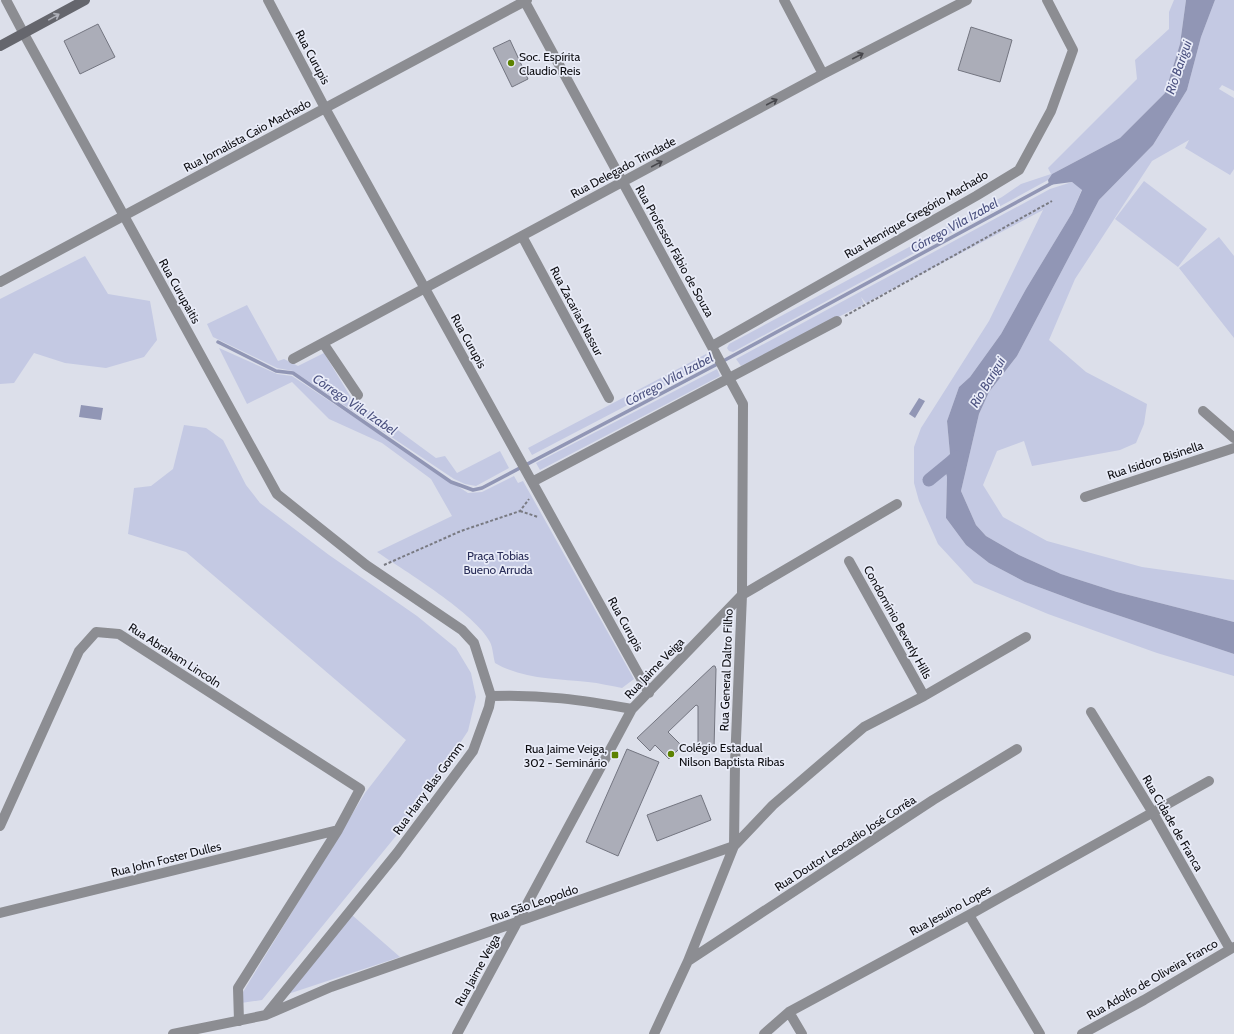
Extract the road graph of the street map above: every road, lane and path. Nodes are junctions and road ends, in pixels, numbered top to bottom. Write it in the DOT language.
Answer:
graph roads {
  1 [pos="6,0"];
  2 [pos="85,0"];
  3 [pos="268,0"];
  4 [pos="525,0"];
  5 [pos="784,0"];
  6 [pos="967,0"];
  7 [pos="1047,0"];
  8 [pos="24,34"];
  9 [pos="0,46"];
  10 [pos="823,74"];
  11 [pos="325,108"];
  12 [pos="623,182"];
  13 [pos="1052,201"];
  14 [pos="123,216"];
  15 [pos="522,236"];
  16 [pos="0,282"];
  17 [pos="425,288"];
  18 [pos="837,321"];
  19 [pos="323,343"];
  20 [pos="712,346"];
  21 [pos="293,359"];
  22 [pos="727,374"];
  23 [pos="358,395"];
  24 [pos="609,398"];
  25 [pos="1203,411"];
  26 [pos="1234,438"];
  27 [pos="1234,448"];
  28 [pos="531,479"];
  29 [pos="1085,497"];
  30 [pos="897,504"];
  31 [pos="849,561"];
  32 [pos="369,567"];
  33 [pos="742,594"];
  34 [pos="1026,637"];
  35 [pos="649,693"];
  36 [pos="491,696"];
  37 [pos="924,696"];
  38 [pos="632,709"];
  39 [pos="1091,712"];
  40 [pos="864,727"];
  41 [pos="1017,749"];
  42 [pos="1209,781"];
  43 [pos="1153,812"];
  44 [pos="0,826"];
  45 [pos="338,830"];
  46 [pos="734,846"];
  47 [pos="0,913"];
  48 [pos="969,915"];
  49 [pos="517,923"];
  50 [pos="1232,948"];
  51 [pos="688,961"];
  52 [pos="789,1012"];
  53 [pos="266,1015"];
  54 [pos="239,1022"];
  55 [pos="173,1034"];
  56 [pos="456,1034"];
  57 [pos="654,1034"];
  58 [pos="764,1034"];
  59 [pos="802,1034"];
  60 [pos="1040,1034"];
  61 [pos="1082,1034"];
  1 -- 8 [label="street, Rua Curupaitis"];
  8 -- 2 [label="main road, one-way"];
  3 -- 11 [label="street, Rua Curupis"];
  4 -- 11 [label="street, Rua Jornalista Caio Machado"];
  4 -- 12 [label="street, Rua Professor Fábio de Souza"];
  5 -- 10 [label="street"];
  10 -- 6 [label="street, Rua Delegado Trindade, one-way"];
  7 -- 20 [label="street, Rua Henrique Gregório Machado"];
  8 -- 9 [label="main road"];
  8 -- 14 [label="street, Rua Curupaitis"];
  12 -- 10 [label="street, Rua Delegado Trindade, one-way"];
  11 -- 14 [label="street, Rua Jornalista Caio Machado"];
  11 -- 17 [label="street, Rua Curupis"];
  12 -- 15 [label="street, Rua Delegado Trindade"];
  12 -- 20 [label="street, Rua Professor Fábio de Souza"];
  13 -- 18 [label="path"];
  14 -- 16 [label="street, Rua Jornalista Caio Machado"];
  14 -- 32 [label="street, Rua Curupaitis"];
  15 -- 17 [label="street, Rua Delegado Trindade"];
  15 -- 24 [label="street, Rua Zacarias Nassur"];
  17 -- 19 [label="street, Rua Delegado Trindade"];
  17 -- 28 [label="street, Rua Curupis"];
  18 -- 22 [label="street"];
  19 -- 21 [label="street, Rua Delegado Trindade"];
  19 -- 23 [label="street"];
  20 -- 22 [label="street, Rua General Daltro Filho"];
  22 -- 28 [label="street"];
  22 -- 33 [label="street, Rua General Daltro Filho"];
  25 -- 26 [label="street"];
  27 -- 29 [label="street, Rua Isidoro Bisinella"];
  28 -- 32 [label="path"];
  28 -- 35 [label="street, Rua Curupis"];
  30 -- 33 [label="street, Rua Jaime Veiga"];
  31 -- 37 [label="street, Condomínio Beverly Hills"];
  32 -- 36 [label="street"];
  33 -- 35 [label="street, Rua Jaime Veiga"];
  33 -- 46 [label="street, Rua General Daltro Filho"];
  34 -- 37 [label="street, Condomínio Beverly Hills"];
  35 -- 38 [label="street, Rua Jaime Veiga"];
  36 -- 38 [label="street"];
  36 -- 53 [label="street, Rua Harry Blas Gomm"];
  37 -- 40 [label="street, Condomínio Beverly Hills"];
  38 -- 49 [label="street, Rua Jaime Veiga"];
  39 -- 43 [label="street, Rua Cidade de Franca"];
  40 -- 46 [label="street, Rua São Leopoldo"];
  41 -- 51 [label="street, Rua Doutor Leocadio José Corrêa"];
  42 -- 43 [label="street, Rua Jesuino Lopes"];
  43 -- 48 [label="street, Rua Jesuino Lopes"];
  43 -- 50 [label="street, Rua Cidade de Franca"];
  44 -- 45 [label="street, Rua Abraham Lincoln"];
  45 -- 47 [label="street, Rua John Foster Dulles"];
  45 -- 54 [label="street"];
  46 -- 49 [label="street, Rua São Leopoldo"];
  46 -- 51 [label="street, Rua General Daltro Filho"];
  48 -- 52 [label="street, Rua Jesuino Lopes"];
  48 -- 60 [label="street"];
  49 -- 53 [label="street, Rua São Leopoldo"];
  49 -- 56 [label="street, Rua Jaime Veiga"];
  50 -- 61 [label="street, Rua Adolfo de Oliveira Franco"];
  51 -- 57 [label="street, Rua General Daltro Filho"];
  52 -- 58 [label="street, Rua Jesuino Lopes"];
  52 -- 59 [label="street"];
  53 -- 54 [label="street, Rua São Leopoldo"];
  54 -- 55 [label="street, Rua São Leopoldo"];
}
